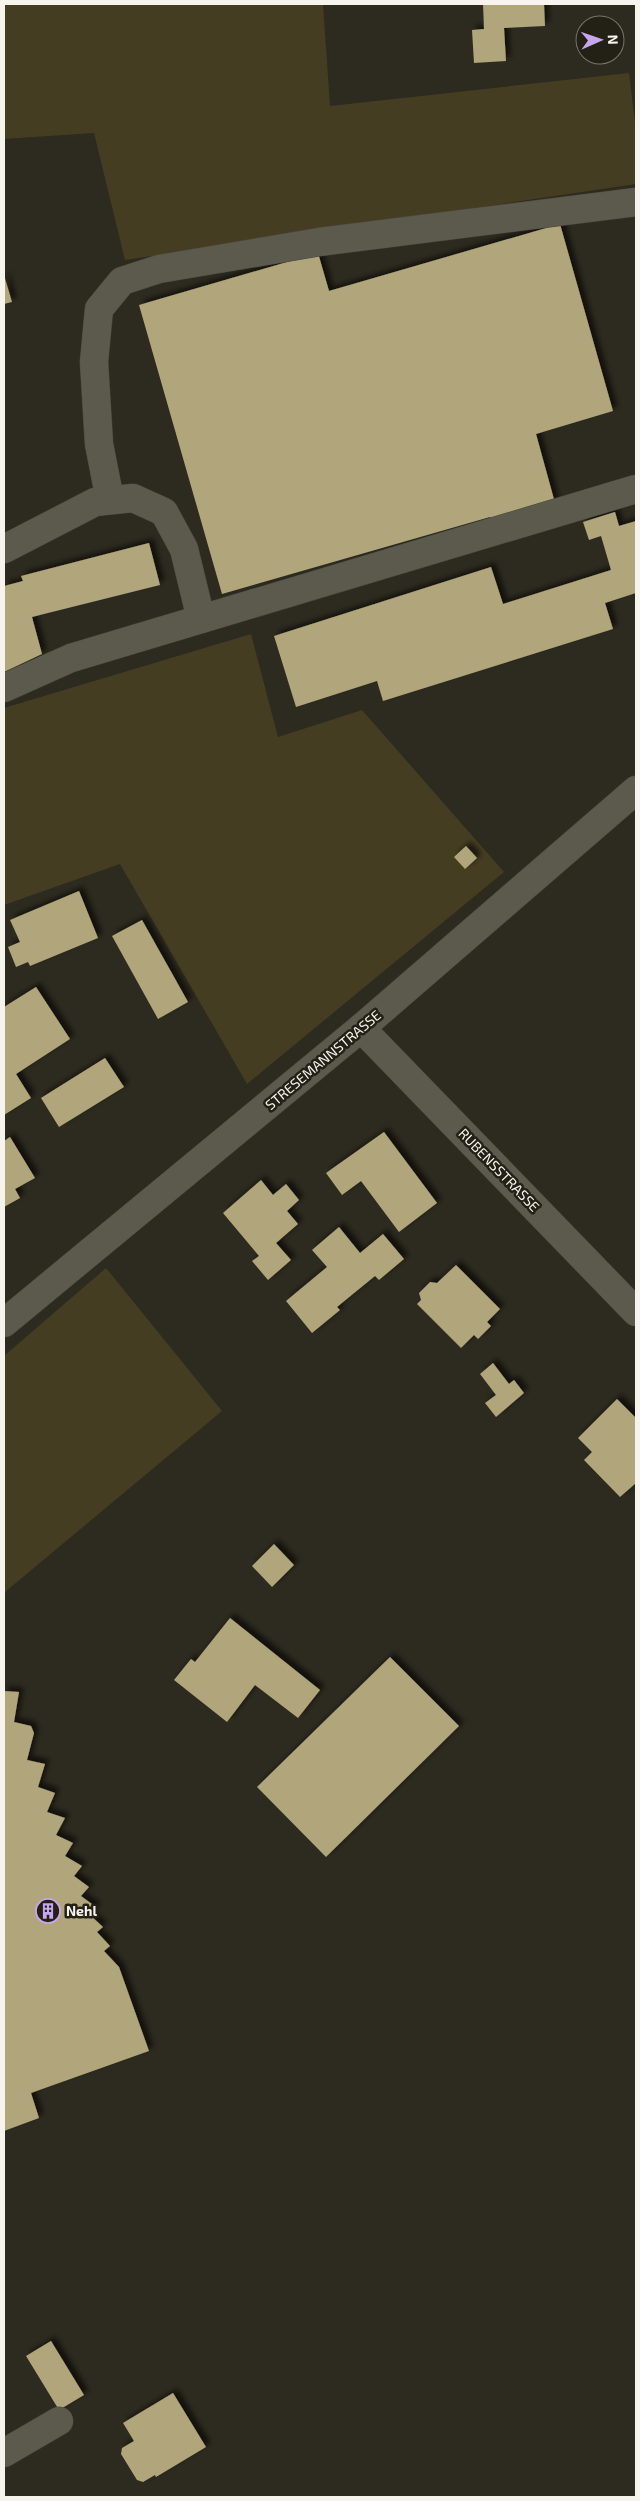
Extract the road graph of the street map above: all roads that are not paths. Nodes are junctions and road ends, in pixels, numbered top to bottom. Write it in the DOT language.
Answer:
graph roads {
  1 [pos="636,202"];
  2 [pos="636,488"];
  3 [pos="110,500"];
  4 [pos="4,549"];
  5 [pos="201,619"];
  6 [pos="4,688"];
  7 [pos="636,790"];
  8 [pos="361,1028"];
  9 [pos="636,1312"];
  10 [pos="4,1323"];
  11 [pos="59,2421"];
  12 [pos="4,2453"];
  1 -- 3 [label="street"];
  2 -- 5 [label="street"];
  3 -- 4 [label="street"];
  3 -- 5 [label="street"];
  5 -- 6 [label="street"];
  7 -- 8 [label="street, STRESEMANNSTRASSE"];
  8 -- 9 [label="street, RUBENSSTRASSE"];
  8 -- 10 [label="street, STRESEMANNSTRASSE"];
  11 -- 12 [label="street"];
}
